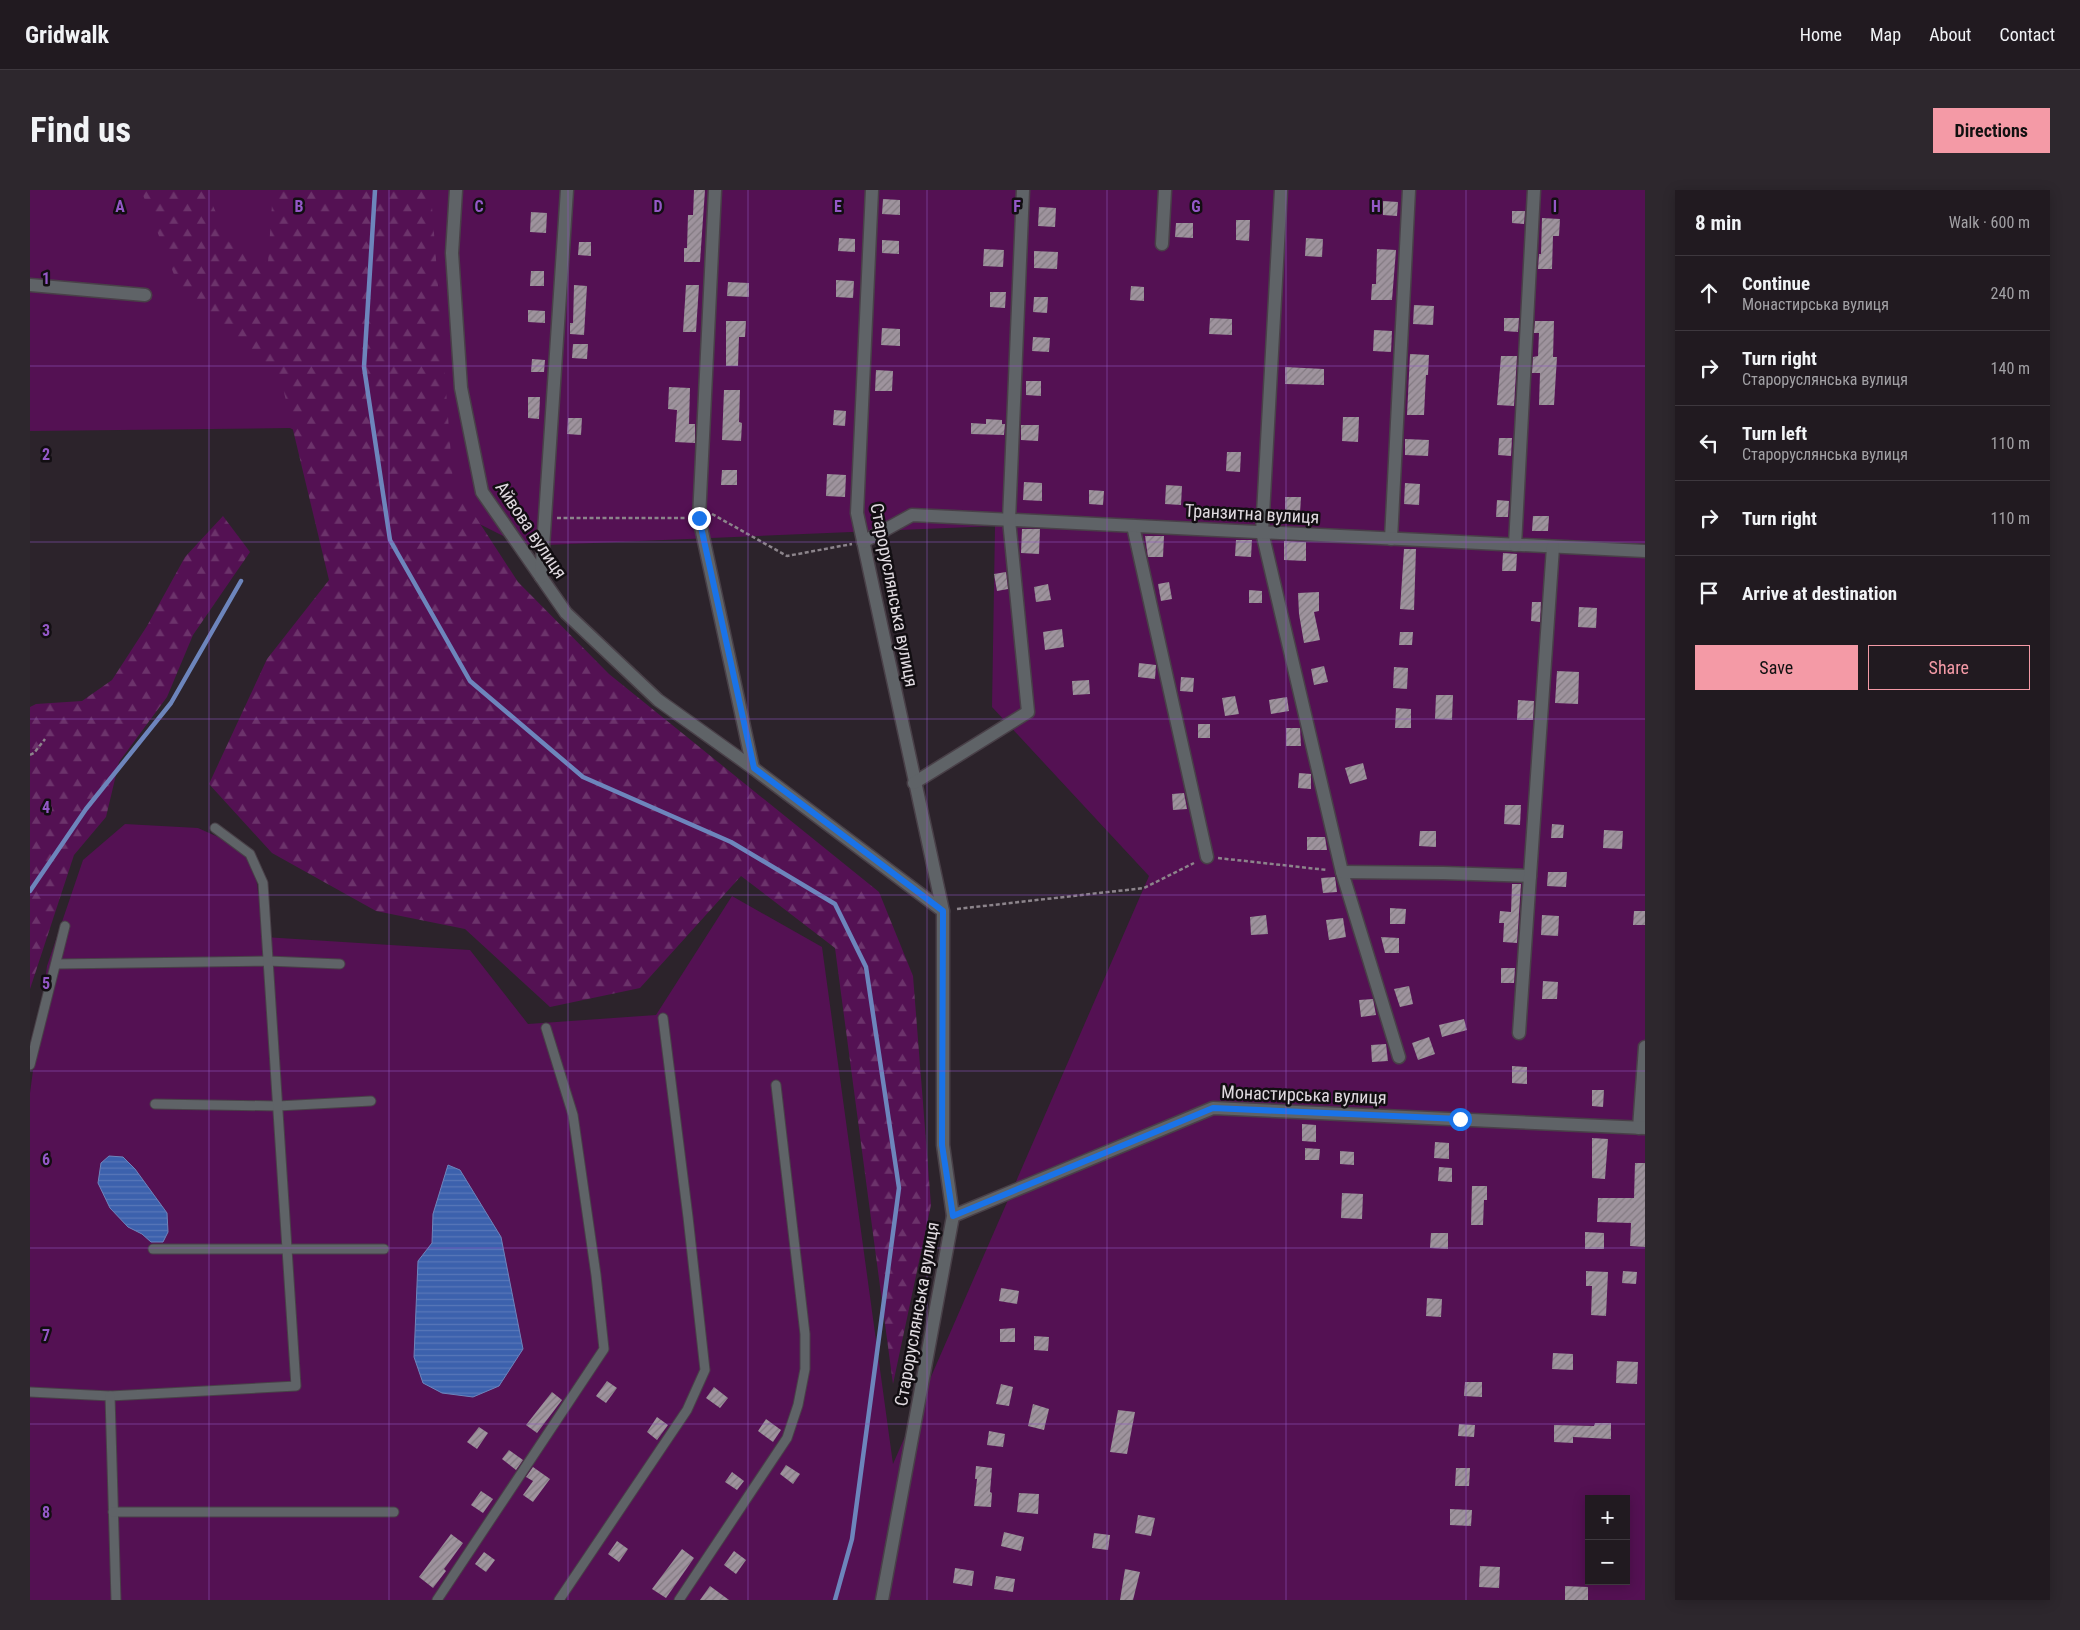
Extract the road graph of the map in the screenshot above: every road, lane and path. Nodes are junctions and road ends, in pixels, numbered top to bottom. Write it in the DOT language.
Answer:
graph roads {
  1 [pos="456,190"];
  2 [pos="567,190"];
  3 [pos="715,190"];
  4 [pos="872,190"];
  5 [pos="1024,190"];
  6 [pos="1165,190"];
  7 [pos="1281,190"];
  8 [pos="1409,190"];
  9 [pos="1534,190"];
  10 [pos="1162,244"];
  11 [pos="30,285"];
  12 [pos="144,295"];
  13 [pos="700,512"];
  14 [pos="545,518"];
  15 [pos="1008,520"];
  16 [pos="1133,526"];
  17 [pos="1262,532"];
  18 [pos="1391,539"];
  19 [pos="863,542"];
  20 [pos="1515,545"];
  21 [pos="1553,546"];
  22 [pos="1645,551"];
  23 [pos="541,576"];
  24 [pos="45,739"];
  25 [pos="30,754"];
  26 [pos="754,768"];
  27 [pos="914,783"];
  28 [pos="215,828"];
  29 [pos="1207,857"];
  30 [pos="1342,872"];
  31 [pos="1530,876"];
  32 [pos="943,911"];
  33 [pos="66,926"];
  34 [pos="268,961"];
  35 [pos="56,964"];
  36 [pos="340,964"];
  37 [pos="663,1018"];
  38 [pos="546,1028"];
  39 [pos="1519,1033"];
  40 [pos="1645,1047"];
  41 [pos="1399,1057"];
  42 [pos="30,1065"];
  43 [pos="776,1085"];
  44 [pos="371,1101"];
  45 [pos="155,1104"];
  46 [pos="278,1106"];
  47 [pos="1642,1128"];
  48 [pos="953,1216"];
  49 [pos="153,1248"];
  50 [pos="287,1248"];
  51 [pos="384,1248"];
  52 [pos="30,1392"];
  53 [pos="110,1396"];
  54 [pos="113,1512"];
  55 [pos="394,1512"];
  56 [pos="116,1600"];
  57 [pos="437,1600"];
  58 [pos="559,1600"];
  59 [pos="679,1600"];
  60 [pos="882,1600"];
  1 -- 23 [label="street, Айвова вулиця"];
  2 -- 14 [label="street"];
  3 -- 13 [label="street"];
  4 -- 19 [label="street, Староруслянська вулиця"];
  5 -- 15 [label="street"];
  6 -- 10 [label="street"];
  7 -- 17 [label="street"];
  8 -- 18 [label="street"];
  9 -- 20 [label="street"];
  11 -- 12 [label="street"];
  13 -- 14 [label="path"];
  13 -- 19 [label="path"];
  13 -- 26 [label="street"];
  14 -- 23 [label="street"];
  15 -- 16 [label="street, Транзитна вулиця"];
  15 -- 19 [label="street, Транзитна вулиця"];
  15 -- 27 [label="street"];
  16 -- 17 [label="street, Транзитна вулиця"];
  16 -- 29 [label="street"];
  17 -- 18 [label="street, Транзитна вулиця"];
  17 -- 30 [label="street"];
  18 -- 20 [label="street, Транзитна вулиця"];
  19 -- 27 [label="street, Староруслянська вулиця"];
  20 -- 21 [label="street, Транзитна вулиця"];
  21 -- 22 [label="street, Транзитна вулиця"];
  21 -- 31 [label="street"];
  23 -- 26 [label="street, Айвова вулиця"];
  24 -- 25 [label="path"];
  26 -- 32 [label="street"];
  27 -- 32 [label="street, Староруслянська вулиця"];
  28 -- 34 [label="lane"];
  29 -- 30 [label="path"];
  29 -- 32 [label="path"];
  30 -- 31 [label="street"];
  30 -- 41 [label="street"];
  31 -- 39 [label="street"];
  32 -- 48 [label="street, Староруслянська вулиця"];
  33 -- 35 [label="lane"];
  34 -- 35 [label="lane"];
  34 -- 36 [label="lane"];
  34 -- 46 [label="lane"];
  35 -- 42 [label="lane"];
  37 -- 58 [label="lane"];
  38 -- 57 [label="lane"];
  40 -- 47 [label="street"];
  43 -- 59 [label="lane"];
  44 -- 46 [label="lane"];
  45 -- 46 [label="lane"];
  46 -- 50 [label="lane"];
  47 -- 48 [label="street, Монастирська вулиця"];
  48 -- 60 [label="street, Староруслянська вулиця"];
  49 -- 50 [label="lane"];
  50 -- 51 [label="lane"];
  50 -- 53 [label="lane"];
  52 -- 53 [label="lane"];
  53 -- 54 [label="lane"];
  54 -- 55 [label="lane"];
  54 -- 56 [label="lane"];
}
